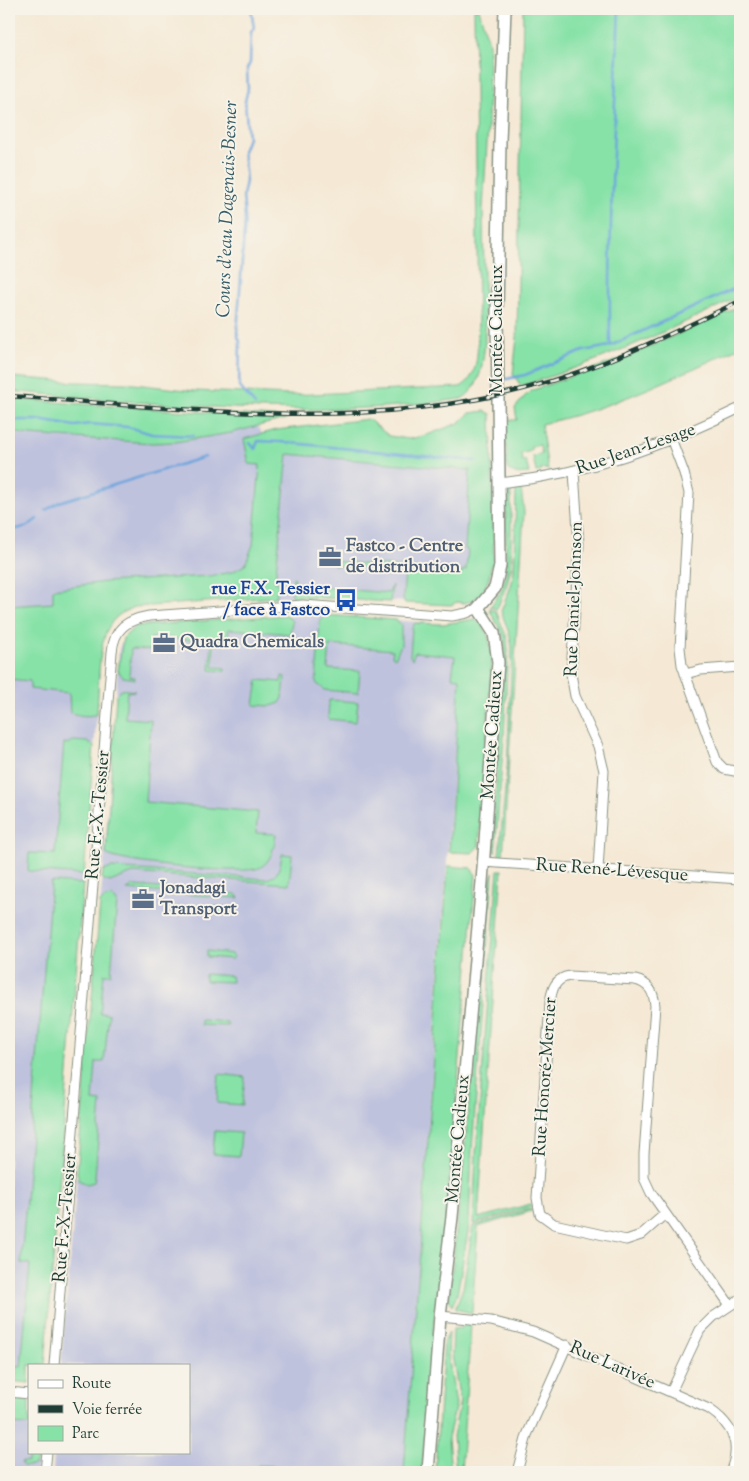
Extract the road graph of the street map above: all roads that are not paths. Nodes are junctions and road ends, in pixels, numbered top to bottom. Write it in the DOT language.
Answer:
graph roads {
  1 [pos="505,9"];
  2 [pos="740,408"];
  3 [pos="672,440"];
  4 [pos="574,472"];
  5 [pos="499,483"];
  6 [pos="478,608"];
  7 [pos="740,666"];
  8 [pos="685,674"];
  9 [pos="740,772"];
  10 [pos="483,862"];
  11 [pos="598,870"];
  12 [pos="740,879"];
  13 [pos="665,1214"];
  14 [pos="740,1299"];
  15 [pos="730,1305"];
  16 [pos="440,1316"];
  17 [pos="567,1345"];
  18 [pos="54,1364"];
  19 [pos="9,1392"];
  20 [pos="671,1392"];
  21 [pos="28,1394"];
  22 [pos="47,1454"];
  23 [pos="45,1472"];
  24 [pos="428,1472"];
  25 [pos="517,1472"];
  26 [pos="730,1472"];
  1 -- 5 [label="street, Montée Cadieux"];
  2 -- 3 [label="street, Rue Jean-Lesage"];
  3 -- 4 [label="street, Rue Jean-Lesage"];
  3 -- 8 [label="street"];
  4 -- 5 [label="street, Rue Jean-Lesage"];
  4 -- 11 [label="street, Rue Daniel-Johnson"];
  5 -- 6 [label="street, Montée Cadieux"];
  6 -- 10 [label="street, Montée Cadieux"];
  6 -- 18 [label="street, Rue F.-X.-Tessier"];
  7 -- 8 [label="street"];
  8 -- 9 [label="street"];
  10 -- 11 [label="street, Rue René-Lévesque"];
  10 -- 16 [label="street, Montée Cadieux"];
  11 -- 12 [label="street, Rue René-Lévesque"];
  13 -- 13 [label="street, Rue Honoré-Mercier"];
  13 -- 15 [label="street, Rue Honoré-Mercier"];
  14 -- 15 [label="street"];
  15 -- 20 [label="street"];
  16 -- 17 [label="street, Rue Larivée"];
  16 -- 24 [label="street, Montée Cadieux"];
  17 -- 20 [label="street, Rue Larivée"];
  17 -- 25 [label="street"];
  19 -- 21 [label="street"];
  20 -- 26 [label="street, Rue Larivée"];
  22 -- 23 [label="street"];
}
